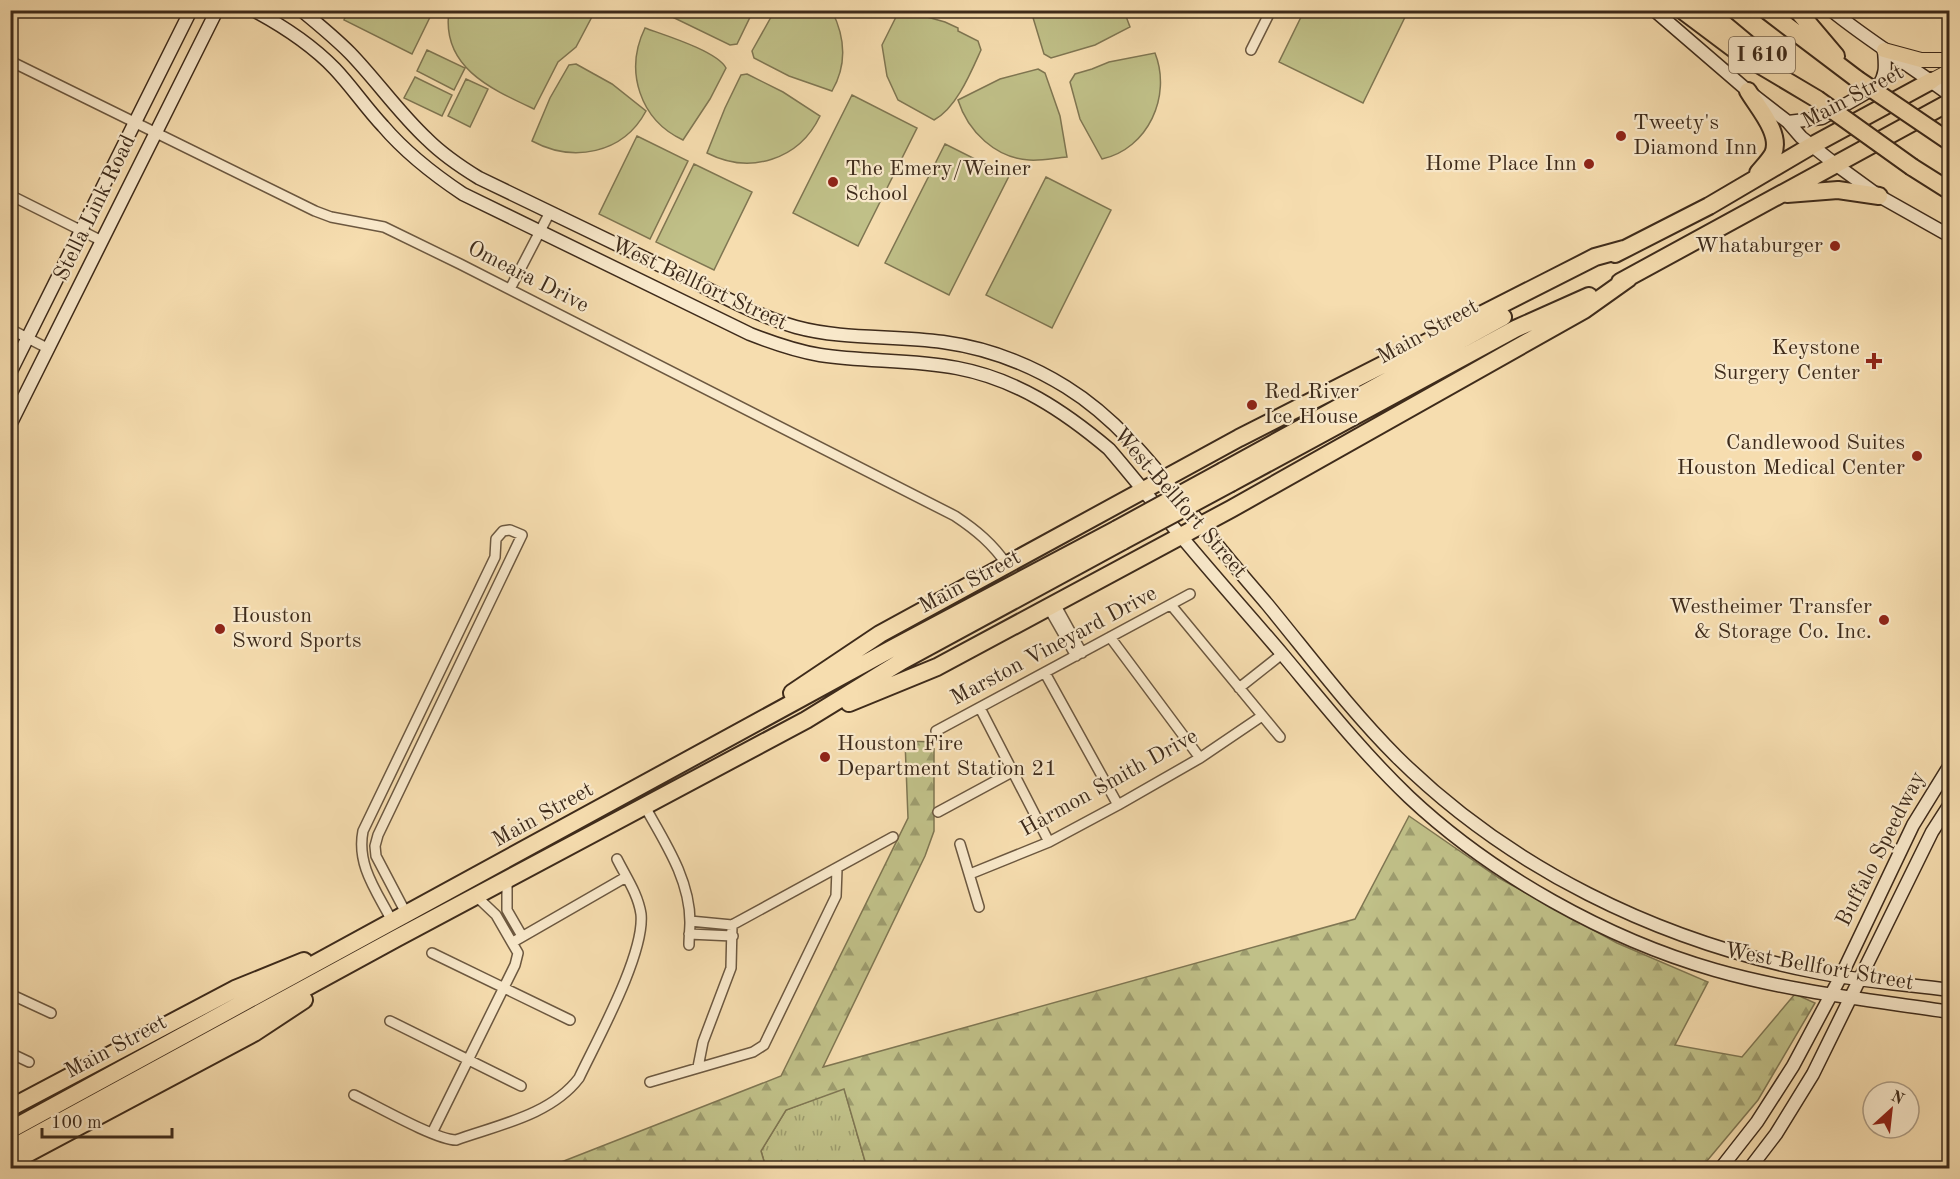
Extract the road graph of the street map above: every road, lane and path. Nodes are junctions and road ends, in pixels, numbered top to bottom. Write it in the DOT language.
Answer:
graph roads {
  1 [pos="191,10"];
  2 [pos="217,10"];
  3 [pos="253,10"];
  4 [pos="301,10"];
  5 [pos="1271,10"];
  6 [pos="1654,10"];
  7 [pos="1682,10"];
  8 [pos="1707,10"];
  9 [pos="1766,10"];
  10 [pos="1797,10"];
  11 [pos="1831,10"];
  12 [pos="1251,50"];
  13 [pos="1884,50"];
  14 [pos="1950,60"];
  15 [pos="10,61"];
  16 [pos="363,68"];
  17 [pos="1950,71"];
  18 [pos="1857,79"];
  19 [pos="345,81"];
  20 [pos="1931,81"];
  21 [pos="1748,91"];
  22 [pos="1950,95"];
  23 [pos="1817,99"];
  24 [pos="1950,102"];
  25 [pos="1788,122"];
  26 [pos="135,123"];
  27 [pos="156,133"];
  28 [pos="1950,142"];
  29 [pos="1811,146"];
  30 [pos="1835,164"];
  31 [pos="1753,180"];
  32 [pos="1950,191"];
  33 [pos="1780,194"];
  34 [pos="10,195"];
  35 [pos="1879,196"];
  36 [pos="550,212"];
  37 [pos="82,231"];
  38 [pos="540,231"];
  39 [pos="1950,237"];
  40 [pos="102,241"];
  41 [pos="1624,249"];
  42 [pos="1629,278"];
  43 [pos="510,289"];
  44 [pos="747,308"];
  45 [pos="737,328"];
  46 [pos="10,329"];
  47 [pos="28,338"];
  48 [pos="895,339"];
  49 [pos="49,348"];
  50 [pos="893,361"];
  51 [pos="1040,372"];
  52 [pos="10,373"];
  53 [pos="1029,392"];
  54 [pos="10,425"];
  55 [pos="1212,453"];
  56 [pos="1227,477"];
  57 [pos="1166,479"];
  58 [pos="1145,491"];
  59 [pos="1115,507"];
  60 [pos="1231,509"];
  61 [pos="1201,525"];
  62 [pos="1120,535"];
  63 [pos="1181,536"];
  64 [pos="1140,558"];
  65 [pos="1008,565"];
  66 [pos="486,576"];
  67 [pos="499,583"];
  68 [pos="1190,594"];
  69 [pos="1171,605"];
  70 [pos="1051,606"];
  71 [pos="1110,637"];
  72 [pos="1298,642"];
  73 [pos="1079,654"];
  74 [pos="1282,654"];
  75 [pos="1045,673"];
  76 [pos="434,684"];
  77 [pos="1239,688"];
  78 [pos="448,691"];
  79 [pos="980,708"];
  80 [pos="1262,716"];
  81 [pos="806,720"];
  82 [pos="936,731"];
  83 [pos="1280,738"];
  84 [pos="701,754"];
  85 [pos="1397,757"];
  86 [pos="1200,758"];
  87 [pos="1950,765"];
  88 [pos="1382,770"];
  89 [pos="1012,772"];
  90 [pos="1950,804"];
  91 [pos="644,805"];
  92 [pos="1118,805"];
  93 [pos="375,807"];
  94 [pos="938,812"];
  95 [pos="388,813"];
  96 [pos="893,837"];
  97 [pos="1049,842"];
  98 [pos="960,844"];
  99 [pos="617,859"];
  100 [pos="837,869"];
  101 [pos="970,874"];
  102 [pos="626,877"];
  103 [pos="507,881"];
  104 [pos="1579,890"];
  105 [pos="476,896"];
  106 [pos="979,907"];
  107 [pos="1568,908"];
  108 [pos="510,916"];
  109 [pos="690,921"];
  110 [pos="501,923"];
  111 [pos="399,925"];
  112 [pos="732,925"];
  113 [pos="375,933"];
  114 [pos="689,934"];
  115 [pos="522,936"];
  116 [pos="733,936"];
  117 [pos="1684,936"];
  118 [pos="513,942"];
  119 [pos="688,945"];
  120 [pos="432,953"];
  121 [pos="1678,957"];
  122 [pos="1841,976"];
  123 [pos="1860,979"];
  124 [pos="504,988"];
  125 [pos="1950,990"];
  126 [pos="10,994"];
  127 [pos="1832,994"];
  128 [pos="1852,996"];
  129 [pos="1950,1012"];
  130 [pos="51,1013"];
  131 [pos="570,1020"];
  132 [pos="390,1022"];
  133 [pos="10,1053"];
  134 [pos="468,1060"];
  135 [pos="29,1062"];
  136 [pos="698,1067"];
  137 [pos="650,1082"];
  138 [pos="521,1086"];
  139 [pos="354,1095"];
  140 [pos="10,1108"];
  141 [pos="10,1130"];
  142 [pos="432,1133"];
  143 [pos="1742,1143"];
  144 [pos="10,1149"];
  145 [pos="1760,1156"];
  146 [pos="10,1163"];
  147 [pos="1721,1168"];
  148 [pos="1750,1168"];
  1 -- 26 [label="main road, Stella Link Road"];
  2 -- 27 [label="main road, Stella Link Road"];
  3 -- 19 [label="main road, West Bellfort Street"];
  4 -- 16 [label="main road, West Bellfort Street"];
  5 -- 12 [label="street"];
  6 -- 21 [label="main road"];
  7 -- 23 [label="highway"];
  8 -- 23 [label="highway, I 610"];
  9 -- 18 [label="highway, I 610"];
  10 -- 18 [label="highway"];
  11 -- 13 [label="main road"];
  13 -- 14 [label="main road"];
  13 -- 20 [label="main road"];
  13 -- 25 [label="main road"];
  15 -- 26 [label="street, Omeara Drive"];
  16 -- 19 [label="main road"];
  16 -- 36 [label="main road, West Bellfort Street"];
  17 -- 20 [label="main road, Main Street"];
  18 -- 28 [label="highway, I 610, bridge"];
  19 -- 38 [label="main road, West Bellfort Street"];
  20 -- 22 [label="main road"];
  20 -- 29 [label="highway, Main Street"];
  21 -- 25 [label="main road"];
  21 -- 31 [label="highway"];
  23 -- 32 [label="highway, I 610, bridge"];
  24 -- 30 [label="highway, Main Street"];
  25 -- 29 [label="main road"];
  26 -- 27 [label="street, Omeara Drive"];
  26 -- 37 [label="main road, Stella Link Road"];
  27 -- 40 [label="main road, Stella Link Road"];
  27 -- 43 [label="street, Omeara Drive"];
  29 -- 30 [label="main road"];
  29 -- 31 [label="highway, Main Street"];
  30 -- 33 [label="highway, Main Street"];
  30 -- 35 [label="main road"];
  31 -- 41 [label="highway, Main Street"];
  33 -- 35 [label="highway"];
  33 -- 42 [label="highway, Main Street"];
  34 -- 37 [label="street"];
  35 -- 39 [label="main road"];
  36 -- 38 [label="street"];
  36 -- 44 [label="main road, West Bellfort Street"];
  37 -- 40 [label="street"];
  37 -- 47 [label="main road, Stella Link Road"];
  38 -- 43 [label="street"];
  38 -- 45 [label="main road, West Bellfort Street"];
  40 -- 49 [label="main road, Stella Link Road"];
  41 -- 55 [label="highway"];
  41 -- 56 [label="highway, Main Street"];
  42 -- 56 [label="highway, Main Street"];
  42 -- 60 [label="highway"];
  43 -- 65 [label="street, Omeara Drive"];
  44 -- 45 [label="main road"];
  44 -- 48 [label="main road, West Bellfort Street"];
  45 -- 50 [label="main road, West Bellfort Street"];
  46 -- 47 [label="street"];
  47 -- 49 [label="street"];
  47 -- 52 [label="main road, Stella Link Road"];
  48 -- 50 [label="main road"];
  48 -- 51 [label="main road, West Bellfort Street"];
  49 -- 54 [label="main road, Stella Link Road"];
  50 -- 53 [label="main road, West Bellfort Street"];
  51 -- 53 [label="main road"];
  51 -- 57 [label="main road, West Bellfort Street"];
  53 -- 58 [label="main road, West Bellfort Street"];
  55 -- 57 [label="highway"];
  55 -- 60 [label="highway"];
  56 -- 62 [label="highway, Main Street, bridge"];
  57 -- 58 [label="highway"];
  57 -- 61 [label="main road, West Bellfort Street"];
  58 -- 59 [label="highway"];
  58 -- 63 [label="main road, West Bellfort Street"];
  59 -- 64 [label="highway"];
  59 -- 65 [label="highway"];
  60 -- 61 [label="highway"];
  61 -- 63 [label="highway"];
  61 -- 72 [label="main road, West Bellfort Street"];
  62 -- 81 [label="highway, Main Street"];
  62 -- 84 [label="highway, Main Street"];
  63 -- 64 [label="highway"];
  63 -- 74 [label="main road, West Bellfort Street"];
  64 -- 70 [label="highway"];
  65 -- 84 [label="highway"];
  66 -- 67 [label="street"];
  66 -- 67 [label="street"];
  66 -- 76 [label="street"];
  67 -- 78 [label="street"];
  68 -- 69 [label="street, Marston Vineyard Drive"];
  69 -- 71 [label="street, Marston Vineyard Drive"];
  69 -- 77 [label="street"];
  70 -- 73 [label="street"];
  70 -- 81 [label="highway"];
  71 -- 73 [label="street, Marston Vineyard Drive"];
  71 -- 86 [label="street"];
  72 -- 74 [label="main road"];
  72 -- 85 [label="main road, West Bellfort Street"];
  73 -- 75 [label="street, Marston Vineyard Drive"];
  74 -- 77 [label="street"];
  74 -- 88 [label="main road, West Bellfort Street"];
  75 -- 79 [label="street, Marston Vineyard Drive"];
  75 -- 92 [label="street"];
  76 -- 78 [label="street"];
  76 -- 93 [label="street"];
  77 -- 80 [label="street"];
  78 -- 95 [label="street"];
  79 -- 82 [label="street, Marston Vineyard Drive"];
  79 -- 89 [label="street"];
  80 -- 83 [label="street"];
  80 -- 86 [label="street, Harmon Smith Drive"];
  81 -- 91 [label="highway, Main Street"];
  84 -- 111 [label="highway, Main Street"];
  85 -- 88 [label="main road"];
  85 -- 104 [label="main road, West Bellfort Street"];
  86 -- 92 [label="street, Harmon Smith Drive"];
  87 -- 122 [label="main road, Buffalo Speedway"];
  88 -- 107 [label="main road, West Bellfort Street"];
  89 -- 94 [label="street"];
  89 -- 97 [label="street"];
  90 -- 123 [label="main road, Buffalo Speedway"];
  91 -- 103 [label="highway, Main Street"];
  91 -- 109 [label="street"];
  92 -- 97 [label="street, Harmon Smith Drive"];
  93 -- 95 [label="street"];
  93 -- 111 [label="street"];
  95 -- 111 [label="street"];
  96 -- 100 [label="street"];
  97 -- 101 [label="street, Harmon Smith Drive"];
  98 -- 101 [label="street"];
  99 -- 102 [label="street"];
  100 -- 112 [label="street"];
  100 -- 136 [label="street"];
  101 -- 106 [label="street"];
  102 -- 115 [label="street"];
  102 -- 142 [label="street"];
  103 -- 105 [label="highway, Main Street"];
  103 -- 108 [label="street"];
  104 -- 107 [label="main road"];
  104 -- 117 [label="main road, West Bellfort Street"];
  105 -- 110 [label="street"];
  105 -- 111 [label="highway, Main Street"];
  107 -- 121 [label="main road, West Bellfort Street"];
  108 -- 110 [label="street"];
  108 -- 115 [label="street"];
  109 -- 112 [label="street"];
  109 -- 114 [label="street"];
  110 -- 118 [label="street"];
  111 -- 113 [label="highway, Main Street"];
  111 -- 144 [label="highway, Main Street"];
  111 -- 146 [label="highway"];
  112 -- 116 [label="street"];
  113 -- 140 [label="highway"];
  113 -- 141 [label="highway, Main Street"];
  114 -- 116 [label="street"];
  114 -- 119 [label="street"];
  115 -- 118 [label="street"];
  116 -- 136 [label="street"];
  117 -- 121 [label="main road"];
  117 -- 122 [label="main road, West Bellfort Street"];
  118 -- 124 [label="street"];
  120 -- 124 [label="street"];
  121 -- 127 [label="main road, West Bellfort Street"];
  122 -- 123 [label="main road, West Bellfort Street"];
  122 -- 127 [label="main road, Buffalo Speedway"];
  123 -- 125 [label="main road, West Bellfort Street"];
  123 -- 128 [label="main road, Buffalo Speedway"];
  124 -- 131 [label="street"];
  124 -- 134 [label="street"];
  126 -- 130 [label="street"];
  127 -- 128 [label="main road, West Bellfort Street"];
  127 -- 143 [label="main road, Buffalo Speedway"];
  128 -- 129 [label="main road, West Bellfort Street"];
  128 -- 145 [label="main road, Buffalo Speedway"];
  132 -- 134 [label="street"];
  133 -- 135 [label="street"];
  134 -- 138 [label="street"];
  134 -- 142 [label="street"];
  136 -- 137 [label="street"];
  139 -- 142 [label="street"];
  143 -- 145 [label="main road"];
  143 -- 147 [label="main road, Buffalo Speedway"];
  145 -- 148 [label="main road, Buffalo Speedway"];
}
